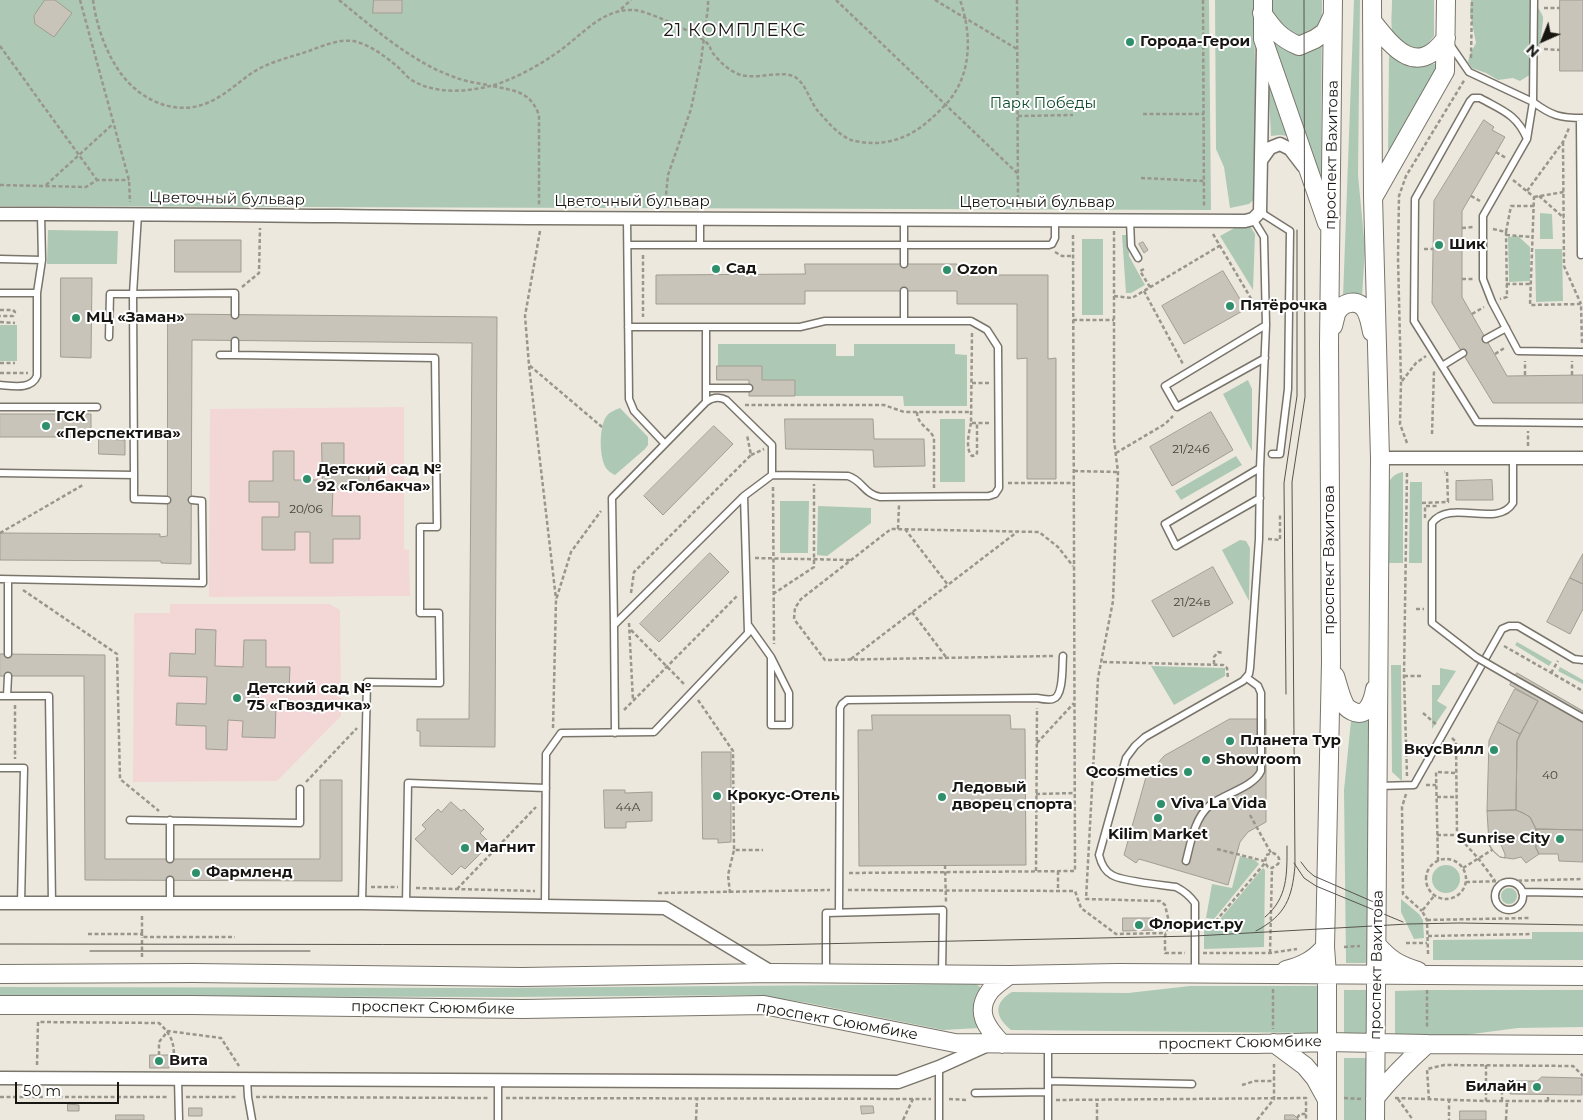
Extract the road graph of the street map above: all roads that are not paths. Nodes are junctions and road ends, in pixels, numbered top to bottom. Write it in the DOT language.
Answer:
graph roads {
  1 [pos="1372,0"];
  2 [pos="1446,0"];
  3 [pos="1534,0"];
  4 [pos="1262,7"];
  5 [pos="1333,7"];
  6 [pos="1372,21"];
  7 [pos="1446,38"];
  8 [pos="1263,39"];
  9 [pos="1533,102"];
  10 [pos="1582,118"];
  11 [pos="1527,138"];
  12 [pos="1262,159"];
  13 [pos="1310,175"];
  14 [pos="1373,196"];
  15 [pos="0,214"];
  16 [pos="41,214"];
  17 [pos="138,214"];
  18 [pos="1257,216"];
  19 [pos="627,218"];
  20 [pos="700,219"];
  21 [pos="1055,219"];
  22 [pos="904,220"];
  23 [pos="1130,220"];
  24 [pos="1331,235"];
  25 [pos="628,245"];
  26 [pos="700,245"];
  27 [pos="904,245"];
  28 [pos="1580,255"];
  29 [pos="1138,258"];
  30 [pos="0,259"];
  31 [pos="42,260"];
  32 [pos="904,264"];
  33 [pos="904,291"];
  34 [pos="0,293"];
  35 [pos="37,294"];
  36 [pos="133,294"];
  37 [pos="235,315"];
  38 [pos="904,321"];
  39 [pos="1266,325"];
  40 [pos="628,327"];
  41 [pos="706,327"];
  42 [pos="1506,328"];
  43 [pos="109,337"];
  44 [pos="1486,339"];
  45 [pos="235,341"];
  46 [pos="1329,344"];
  47 [pos="1377,349"];
  48 [pos="1582,352"];
  49 [pos="1463,353"];
  50 [pos="220,355"];
  51 [pos="235,355"];
  52 [pos="1265,358"];
  53 [pos="1442,366"];
  54 [pos="0,385"];
  55 [pos="706,388"];
  56 [pos="749,388"];
  57 [pos="706,402"];
  58 [pos="0,407"];
  59 [pos="97,407"];
  60 [pos="1583,423"];
  61 [pos="665,444"];
  62 [pos="1272,454"];
  63 [pos="1380,458"];
  64 [pos="1513,458"];
  65 [pos="1583,458"];
  66 [pos="1260,468"];
  67 [pos="0,472"];
  68 [pos="134,475"];
  69 [pos="772,475"];
  70 [pos="744,496"];
  71 [pos="1260,498"];
  72 [pos="167,500"];
  73 [pos="192,500"];
  74 [pos="0,579"];
  75 [pos="8,580"];
  76 [pos="614,625"];
  77 [pos="748,625"];
  78 [pos="8,654"];
  79 [pos="1063,656"];
  80 [pos="772,660"];
  81 [pos="1583,660"];
  82 [pos="1331,662"];
  83 [pos="1380,666"];
  84 [pos="8,676"];
  85 [pos="1247,678"];
  86 [pos="7,696"];
  87 [pos="1583,718"];
  88 [pos="614,733"];
  89 [pos="1427,749"];
  90 [pos="1429,759"];
  91 [pos="0,768"];
  92 [pos="1379,786"];
  93 [pos="546,788"];
  94 [pos="300,789"];
  95 [pos="130,820"];
  96 [pos="170,820"];
  97 [pos="170,859"];
  98 [pos="1186,861"];
  99 [pos="170,880"];
  100 [pos="1522,892"];
  101 [pos="1583,893"];
  102 [pos="0,903"];
  103 [pos="22,903"];
  104 [pos="52,903"];
  105 [pos="362,903"];
  106 [pos="170,904"];
  107 [pos="406,904"];
  108 [pos="545,907"];
  109 [pos="839,912"];
  110 [pos="1369,946"];
  111 [pos="1325,947"];
  112 [pos="773,973"];
  113 [pos="826,973"];
  114 [pos="0,974"];
  115 [pos="942,974"];
  116 [pos="1195,974"];
  117 [pos="1009,975"];
  118 [pos="1327,975"];
  119 [pos="1377,975"];
  120 [pos="1583,976"];
  121 [pos="1272,980"];
  122 [pos="1427,982"];
  123 [pos="0,1005"];
  124 [pos="1273,1038"];
  125 [pos="1427,1040"];
  126 [pos="1328,1042"];
  127 [pos="1376,1043"];
  128 [pos="997,1044"];
  129 [pos="1048,1044"];
  130 [pos="1583,1045"];
  131 [pos="939,1066"];
  132 [pos="0,1078"];
  133 [pos="176,1079"];
  134 [pos="248,1079"];
  135 [pos="498,1080"];
  136 [pos="1048,1081"];
  137 [pos="1192,1084"];
  138 [pos="975,1092"];
  139 [pos="1048,1092"];
  140 [pos="1336,1098"];
  141 [pos="1376,1098"];
  142 [pos="179,1120"];
  143 [pos="252,1120"];
  144 [pos="498,1120"];
  145 [pos="939,1120"];
  146 [pos="1048,1120"];
  147 [pos="1327,1120"];
  148 [pos="1376,1120"];
  1 -- 6 [label="main road, проспект Вахитова"];
  2 -- 7 [label="main road"];
  3 -- 9 [label="lane"];
  4 -- 5 [label="main road"];
  4 -- 8 [label="main road"];
  5 -- 24 [label="main road, проспект Вахитова"];
  6 -- 7 [label="main road"];
  6 -- 14 [label="main road, проспект Вахитова"];
  7 -- 9 [label="lane"];
  7 -- 14 [label="main road"];
  8 -- 12 [label="street"];
  8 -- 13 [label="main road"];
  9 -- 10 [label="lane"];
  9 -- 11 [label="lane"];
  10 -- 28 [label="lane"];
  11 -- 42 [label="lane"];
  11 -- 53 [label="lane"];
  12 -- 13 [label="street"];
  12 -- 18 [label="street"];
  13 -- 24 [label="main road"];
  14 -- 47 [label="main road, проспект Вахитова"];
  15 -- 16 [label="street, Цветочный бульвар"];
  16 -- 17 [label="street, Цветочный бульвар"];
  16 -- 31 [label="lane"];
  17 -- 19 [label="street, Цветочный бульвар"];
  17 -- 36 [label="lane"];
  18 -- 23 [label="street, Цветочный бульвар"];
  18 -- 39 [label="lane"];
  18 -- 62 [label="lane"];
  19 -- 20 [label="street, Цветочный бульвар"];
  19 -- 25 [label="lane"];
  20 -- 22 [label="street, Цветочный бульвар"];
  20 -- 26 [label="lane"];
  21 -- 22 [label="street, Цветочный бульвар"];
  21 -- 23 [label="street, Цветочный бульвар"];
  21 -- 27 [label="lane"];
  22 -- 27 [label="lane"];
  23 -- 29 [label="lane"];
  24 -- 46 [label="main road, проспект Вахитова"];
  25 -- 26 [label="lane"];
  25 -- 40 [label="lane"];
  26 -- 27 [label="lane"];
  27 -- 32 [label="lane"];
  30 -- 31 [label="lane"];
  31 -- 35 [label="lane"];
  33 -- 38 [label="lane"];
  34 -- 35 [label="lane"];
  35 -- 54 [label="lane"];
  36 -- 37 [label="lane"];
  36 -- 43 [label="lane"];
  36 -- 68 [label="lane"];
  38 -- 41 [label="lane"];
  38 -- 69 [label="lane"];
  39 -- 52 [label="lane"];
  39 -- 52 [label="lane"];
  40 -- 41 [label="lane"];
  40 -- 61 [label="lane"];
  41 -- 55 [label="lane"];
  42 -- 44 [label="lane"];
  42 -- 48 [label="lane"];
  45 -- 51 [label="lane"];
  46 -- 47 [label="main road"];
  46 -- 82 [label="main road, проспект Вахитова"];
  47 -- 63 [label="main road, проспект Вахитова"];
  49 -- 53 [label="lane"];
  50 -- 51 [label="lane"];
  51 -- 105 [label="lane"];
  52 -- 66 [label="lane"];
  53 -- 60 [label="lane"];
  55 -- 56 [label="lane"];
  55 -- 57 [label="lane"];
  57 -- 61 [label="lane"];
  57 -- 69 [label="lane"];
  58 -- 59 [label="lane"];
  61 -- 76 [label="lane"];
  63 -- 64 [label="street"];
  63 -- 83 [label="main road, проспект Вахитова"];
  64 -- 65 [label="street"];
  64 -- 87 [label="lane, bridge"];
  66 -- 71 [label="lane"];
  66 -- 71 [label="lane"];
  67 -- 68 [label="lane"];
  68 -- 72 [label="lane"];
  69 -- 70 [label="lane"];
  70 -- 76 [label="lane"];
  70 -- 77 [label="lane"];
  71 -- 85 [label="lane"];
  73 -- 75 [label="lane"];
  74 -- 75 [label="lane"];
  75 -- 78 [label="lane"];
  76 -- 88 [label="lane"];
  77 -- 80 [label="lane"];
  77 -- 88 [label="lane"];
  79 -- 109 [label="lane"];
  80 -- 80 [label="lane"];
  81 -- 90 [label="lane"];
  82 -- 83 [label="main road"];
  82 -- 111 [label="main road, проспект Вахитова"];
  83 -- 92 [label="main road, проспект Вахитова"];
  84 -- 86 [label="lane"];
  85 -- 98 [label="lane"];
  85 -- 116 [label="lane"];
  86 -- 104 [label="lane"];
  88 -- 93 [label="lane"];
  89 -- 90 [label="lane"];
  90 -- 92 [label="lane"];
  91 -- 103 [label="lane"];
  92 -- 110 [label="main road, проспект Вахитова"];
  93 -- 107 [label="lane"];
  93 -- 108 [label="lane"];
  94 -- 96 [label="lane"];
  95 -- 96 [label="lane"];
  96 -- 97 [label="lane"];
  99 -- 106 [label="lane"];
  100 -- 100 [label="lane"];
  100 -- 101 [label="lane"];
  102 -- 103 [label="street"];
  103 -- 104 [label="street"];
  104 -- 106 [label="street"];
  105 -- 106 [label="street"];
  105 -- 107 [label="street"];
  107 -- 108 [label="street"];
  108 -- 112 [label="street"];
  109 -- 113 [label="lane"];
  109 -- 115 [label="lane"];
  110 -- 119 [label="main road, проспект Вахитова"];
  110 -- 122 [label="main road"];
  111 -- 118 [label="main road, проспект Вахитова"];
  111 -- 121 [label="main road"];
  112 -- 113 [label="main road, проспект Сююмбике"];
  112 -- 114 [label="main road, проспект Сююмбике"];
  113 -- 115 [label="main road, проспект Сююмбике"];
  115 -- 117 [label="main road, проспект Сююмбике"];
  116 -- 117 [label="main road, проспект Сююмбике"];
  116 -- 121 [label="main road, проспект Сююмбике"];
  117 -- 128 [label="main road"];
  118 -- 119 [label="main road, проспект Сююмбике"];
  118 -- 121 [label="main road, проспект Сююмбике"];
  118 -- 126 [label="main road, проспект Вахитова"];
  119 -- 122 [label="main road, проспект Сююмбике"];
  119 -- 127 [label="main road, проспект Вахитова"];
  120 -- 122 [label="main road, проспект Сююмбике"];
  123 -- 128 [label="main road, проспект Сююмбике"];
  124 -- 126 [label="main road, проспект Сююмбике"];
  124 -- 129 [label="main road, проспект Сююмбике"];
  124 -- 140 [label="main road"];
  125 -- 127 [label="main road, проспект Сююмбике"];
  125 -- 130 [label="main road, проспект Сююмбике"];
  125 -- 141 [label="main road"];
  126 -- 127 [label="main road, проспект Сююмбике"];
  126 -- 140 [label="main road, проспект Вахитова"];
  127 -- 141 [label="main road, проспект Вахитова"];
  128 -- 129 [label="main road, проспект Сююмбике"];
  128 -- 131 [label="street"];
  129 -- 136 [label="lane"];
  131 -- 135 [label="street"];
  131 -- 145 [label="lane"];
  132 -- 133 [label="street"];
  133 -- 134 [label="street"];
  133 -- 142 [label="lane"];
  134 -- 135 [label="street"];
  134 -- 143 [label="lane"];
  135 -- 144 [label="lane"];
  136 -- 137 [label="lane"];
  136 -- 139 [label="lane"];
  138 -- 139 [label="lane"];
  139 -- 146 [label="lane"];
  140 -- 147 [label="main road, проспект Вахитова"];
  141 -- 148 [label="main road, проспект Вахитова"];
}
